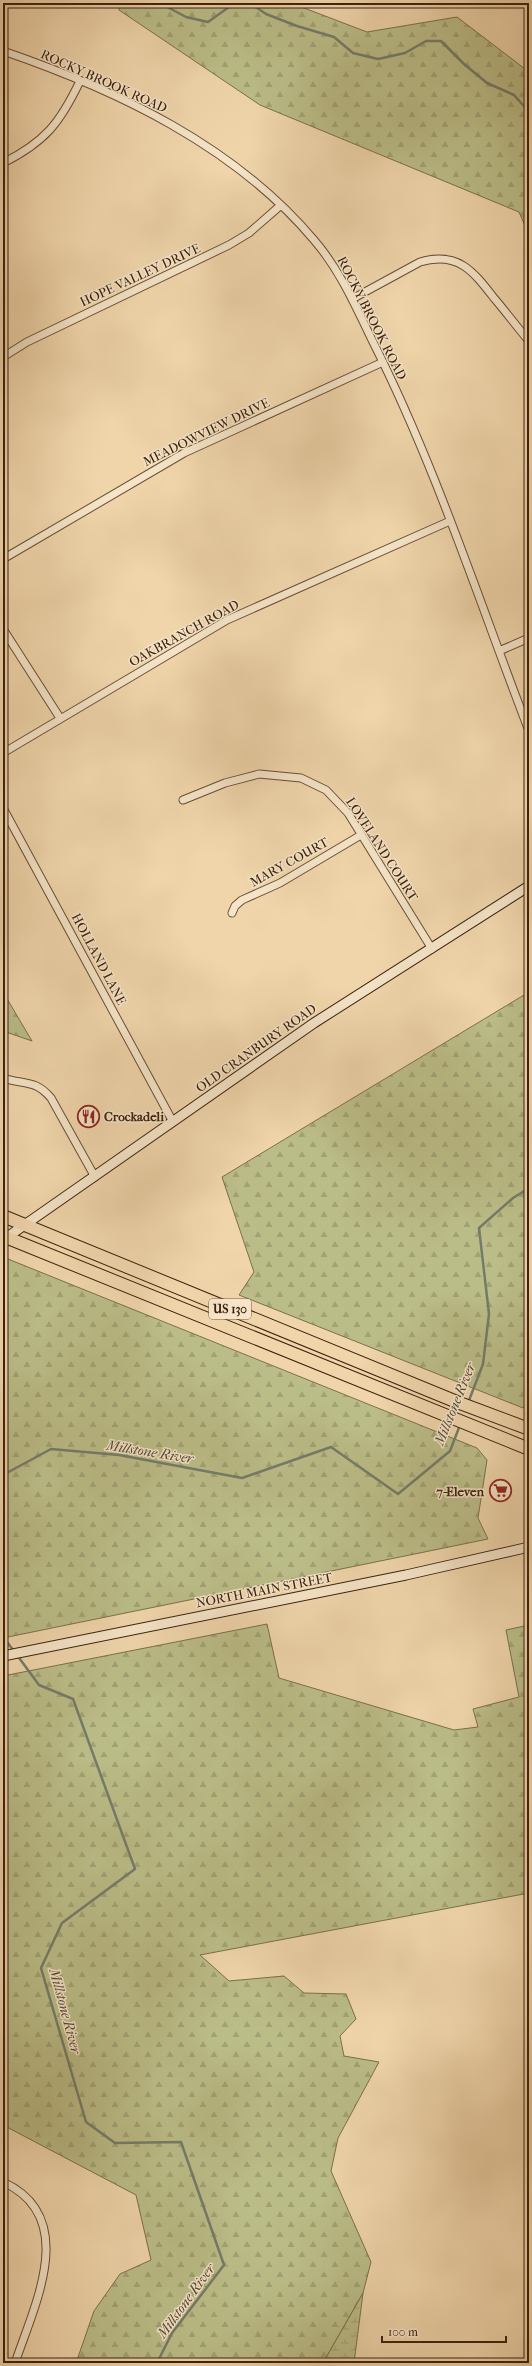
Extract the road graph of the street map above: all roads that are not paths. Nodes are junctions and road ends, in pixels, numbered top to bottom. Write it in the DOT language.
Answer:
graph roads {
  1 [pos="3,51"];
  2 [pos="80,81"];
  3 [pos="3,163"];
  4 [pos="281,205"];
  5 [pos="352,299"];
  6 [pos="529,341"];
  7 [pos="3,357"];
  8 [pos="383,362"];
  9 [pos="450,521"];
  10 [pos="3,559"];
  11 [pos="3,629"];
  12 [pos="529,638"];
  13 [pos="499,651"];
  14 [pos="60,718"];
  15 [pos="529,731"];
  16 [pos="3,753"];
  17 [pos="183,800"];
  18 [pos="3,808"];
  19 [pos="361,835"];
  20 [pos="529,886"];
  21 [pos="232,913"];
  22 [pos="432,949"];
  23 [pos="3,1078"];
  24 [pos="173,1122"];
  25 [pos="95,1177"];
  26 [pos="3,1216"];
  27 [pos="26,1225"];
  28 [pos="4,1237"];
  29 [pos="529,1429"];
  30 [pos="529,1450"];
  31 [pos="529,1547"];
  32 [pos="3,1656"];
  33 [pos="3,2182"];
  34 [pos="15,2363"];
  1 -- 2 [label="street, ROCKY BROOK ROAD"];
  2 -- 3 [label="street"];
  2 -- 4 [label="street, ROCKY BROOK ROAD"];
  4 -- 5 [label="street, ROCKY BROOK ROAD"];
  4 -- 7 [label="street, HOPE VALLEY DRIVE"];
  5 -- 6 [label="street"];
  5 -- 8 [label="street, ROCKY BROOK ROAD"];
  8 -- 9 [label="street, ROCKY BROOK ROAD"];
  8 -- 10 [label="street, MEADOWVIEW DRIVE"];
  9 -- 13 [label="street, ROCKY BROOK ROAD"];
  9 -- 14 [label="street, OAKBRANCH ROAD"];
  11 -- 14 [label="street"];
  12 -- 13 [label="street"];
  13 -- 15 [label="street, ROCKY BROOK ROAD"];
  14 -- 16 [label="street, OAKBRANCH ROAD"];
  17 -- 19 [label="street, LOVELAND COURT"];
  18 -- 24 [label="street, HOLLAND LANE"];
  19 -- 21 [label="street, MARY COURT"];
  19 -- 22 [label="street, LOVELAND COURT"];
  20 -- 22 [label="street, OLD CRANBURY ROAD"];
  22 -- 24 [label="street, OLD CRANBURY ROAD"];
  23 -- 25 [label="street"];
  24 -- 25 [label="street, OLD CRANBURY ROAD"];
  25 -- 27 [label="street, OLD CRANBURY ROAD"];
  26 -- 27 [label="highway, US 130"];
  27 -- 28 [label="street, OLD CRANBURY ROAD"];
  27 -- 29 [label="highway, US 130"];
  28 -- 30 [label="highway, US 130"];
  31 -- 32 [label="street, NORTH MAIN STREET"];
  33 -- 34 [label="street"];
}
